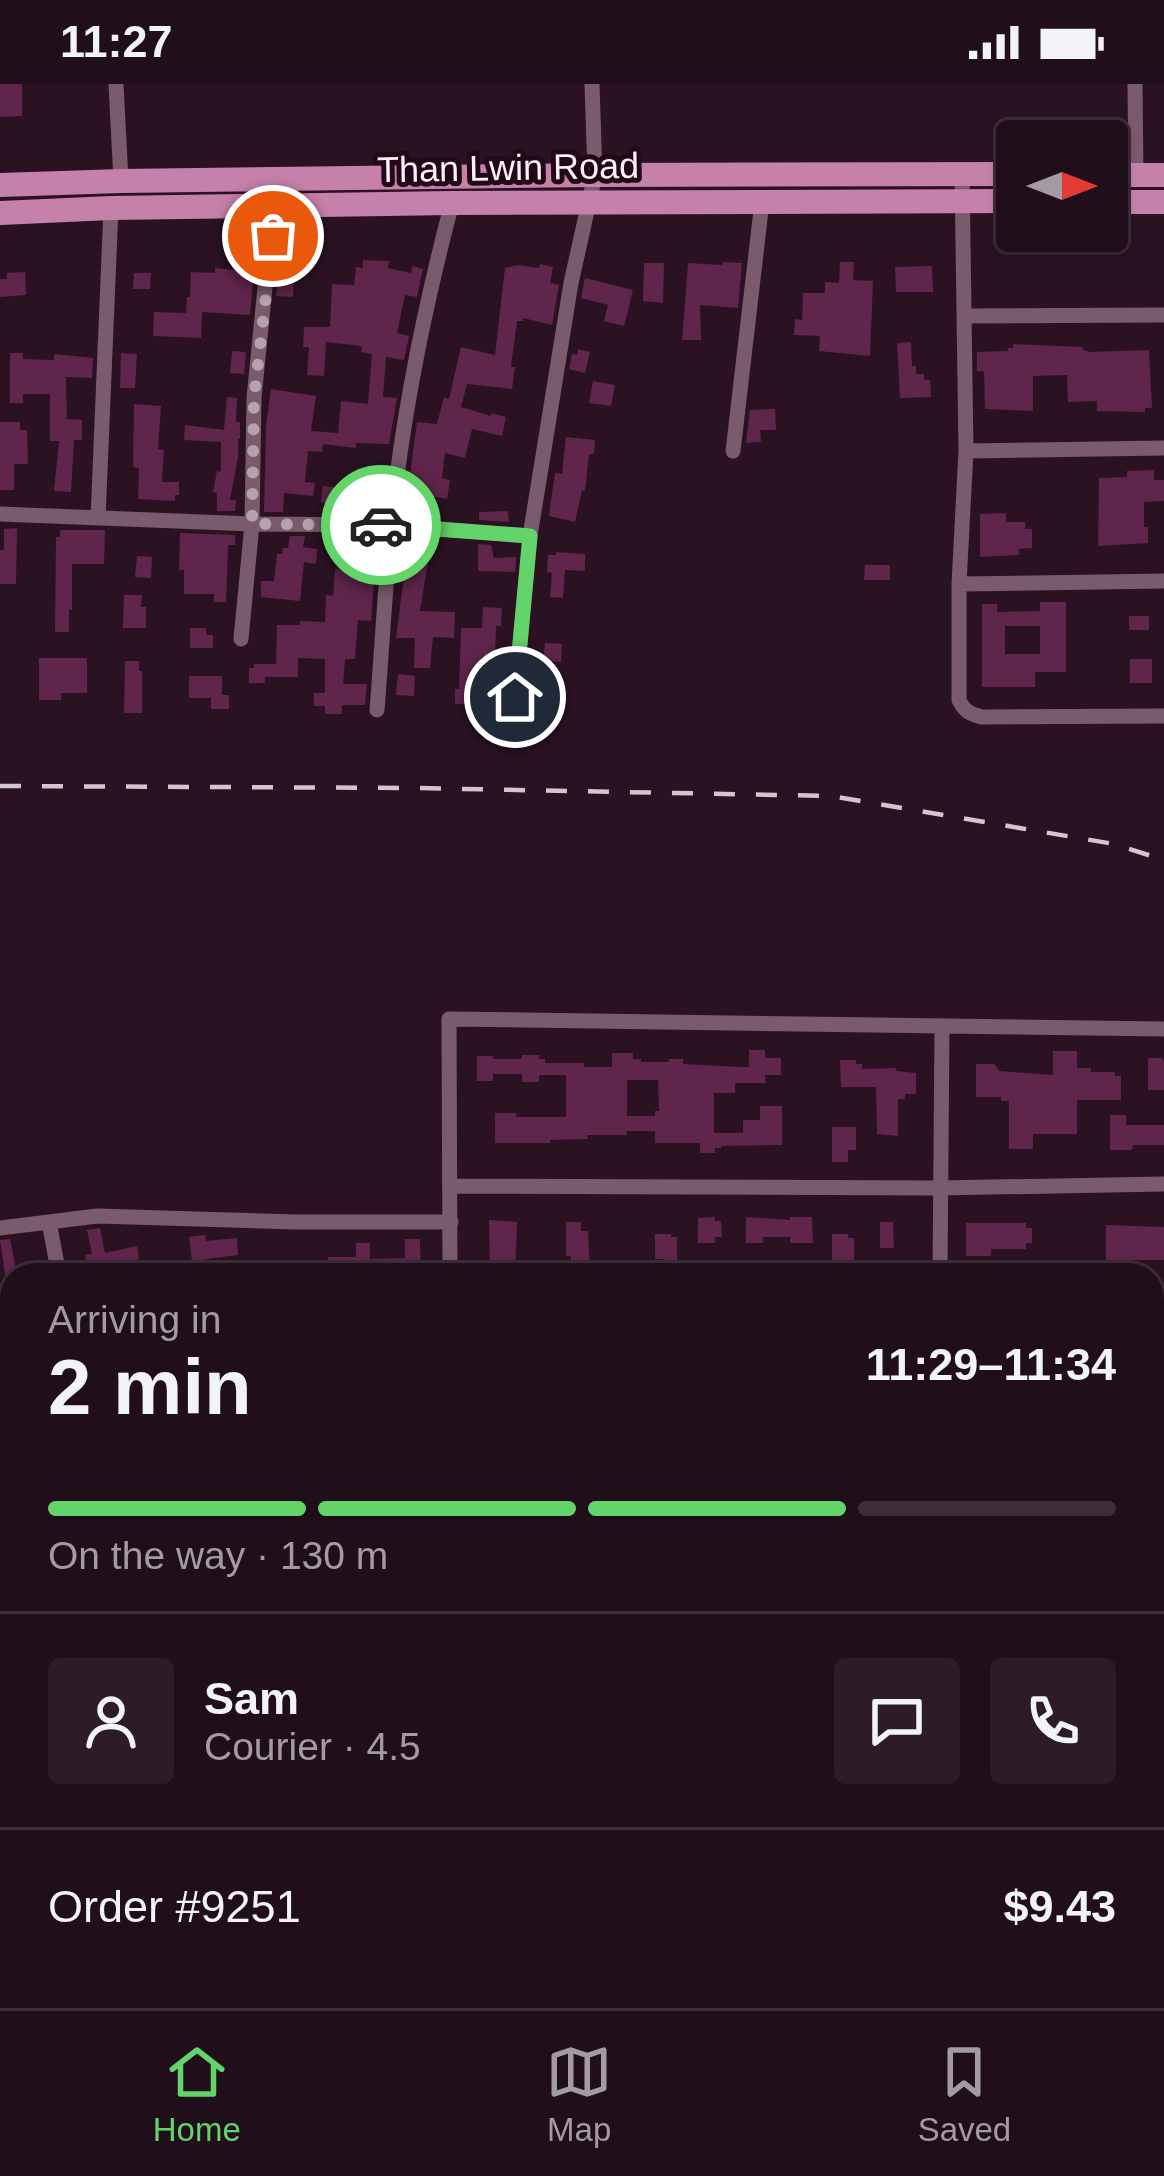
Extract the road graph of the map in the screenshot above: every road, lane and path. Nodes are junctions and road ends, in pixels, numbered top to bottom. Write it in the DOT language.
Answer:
graph roads {
  1 [pos="116,84"];
  2 [pos="592,84"];
  3 [pos="1135,84"];
  4 [pos="962,173"];
  5 [pos="996,174"];
  6 [pos="595,175"];
  7 [pos="1164,175"];
  8 [pos="1128,176"];
  9 [pos="1136,176"];
  10 [pos="122,181"];
  11 [pos="0,185"];
  12 [pos="963,201"];
  13 [pos="588,202"];
  14 [pos="762,202"];
  15 [pos="996,202"];
  16 [pos="1128,202"];
  17 [pos="1164,202"];
  18 [pos="452,203"];
  19 [pos="278,206"];
  20 [pos="111,208"];
  21 [pos="0,213"];
  22 [pos="1164,315"];
  23 [pos="964,316"];
  24 [pos="1164,448"];
  25 [pos="966,451"];
  26 [pos="733,452"];
  27 [pos="0,514"];
  28 [pos="98,518"];
  29 [pos="252,524"];
  30 [pos="392,525"];
  31 [pos="530,536"];
  32 [pos="1164,581"];
  33 [pos="959,584"];
  34 [pos="241,639"];
  35 [pos="515,697"];
  36 [pos="377,710"];
  37 [pos="1164,716"];
  38 [pos="942,1028"];
  39 [pos="1164,1030"];
  40 [pos="1164,1184"];
  41 [pos="451,1186"];
  42 [pos="939,1188"];
  43 [pos="49,1222"];
  44 [pos="451,1222"];
  45 [pos="0,1228"];
  46 [pos="56,1263"];
  47 [pos="450,1263"];
  48 [pos="940,1263"];
  1 -- 10 [label="street"];
  2 -- 6 [label="street"];
  3 -- 9 [label="street"];
  4 -- 5 [label="main road, Than Lwin Road"];
  4 -- 6 [label="main road, Than Lwin Road"];
  4 -- 12 [label="street"];
  6 -- 10 [label="main road, Than Lwin Road"];
  6 -- 13 [label="street"];
  7 -- 9 [label="main road"];
  8 -- 9 [label="main road"];
  10 -- 11 [label="main road, Than Lwin Road"];
  12 -- 14 [label="main road, Than Lwin Road"];
  12 -- 15 [label="main road, Than Lwin Road"];
  12 -- 23 [label="street"];
  13 -- 14 [label="main road, Than Lwin Road"];
  13 -- 18 [label="main road, Than Lwin Road"];
  13 -- 31 [label="street"];
  14 -- 26 [label="street"];
  16 -- 17 [label="main road"];
  18 -- 19 [label="main road, Than Lwin Road"];
  18 -- 30 [label="street"];
  19 -- 20 [label="main road, Than Lwin Road"];
  19 -- 29 [label="street"];
  20 -- 21 [label="main road, Than Lwin Road"];
  20 -- 28 [label="street"];
  22 -- 23 [label="street"];
  23 -- 25 [label="street"];
  24 -- 25 [label="street"];
  25 -- 33 [label="street"];
  27 -- 28 [label="street"];
  28 -- 29 [label="street"];
  29 -- 30 [label="street"];
  29 -- 34 [label="street"];
  30 -- 31 [label="street"];
  30 -- 36 [label="street"];
  31 -- 35 [label="street"];
  32 -- 33 [label="street"];
  33 -- 37 [label="street"];
  38 -- 39 [label="street"];
  38 -- 41 [label="street"];
  38 -- 42 [label="street"];
  40 -- 42 [label="street"];
  41 -- 42 [label="street"];
  41 -- 44 [label="street"];
  42 -- 48 [label="street"];
  43 -- 44 [label="street"];
  43 -- 45 [label="street"];
  43 -- 46 [label="street"];
  44 -- 47 [label="street"];
}
